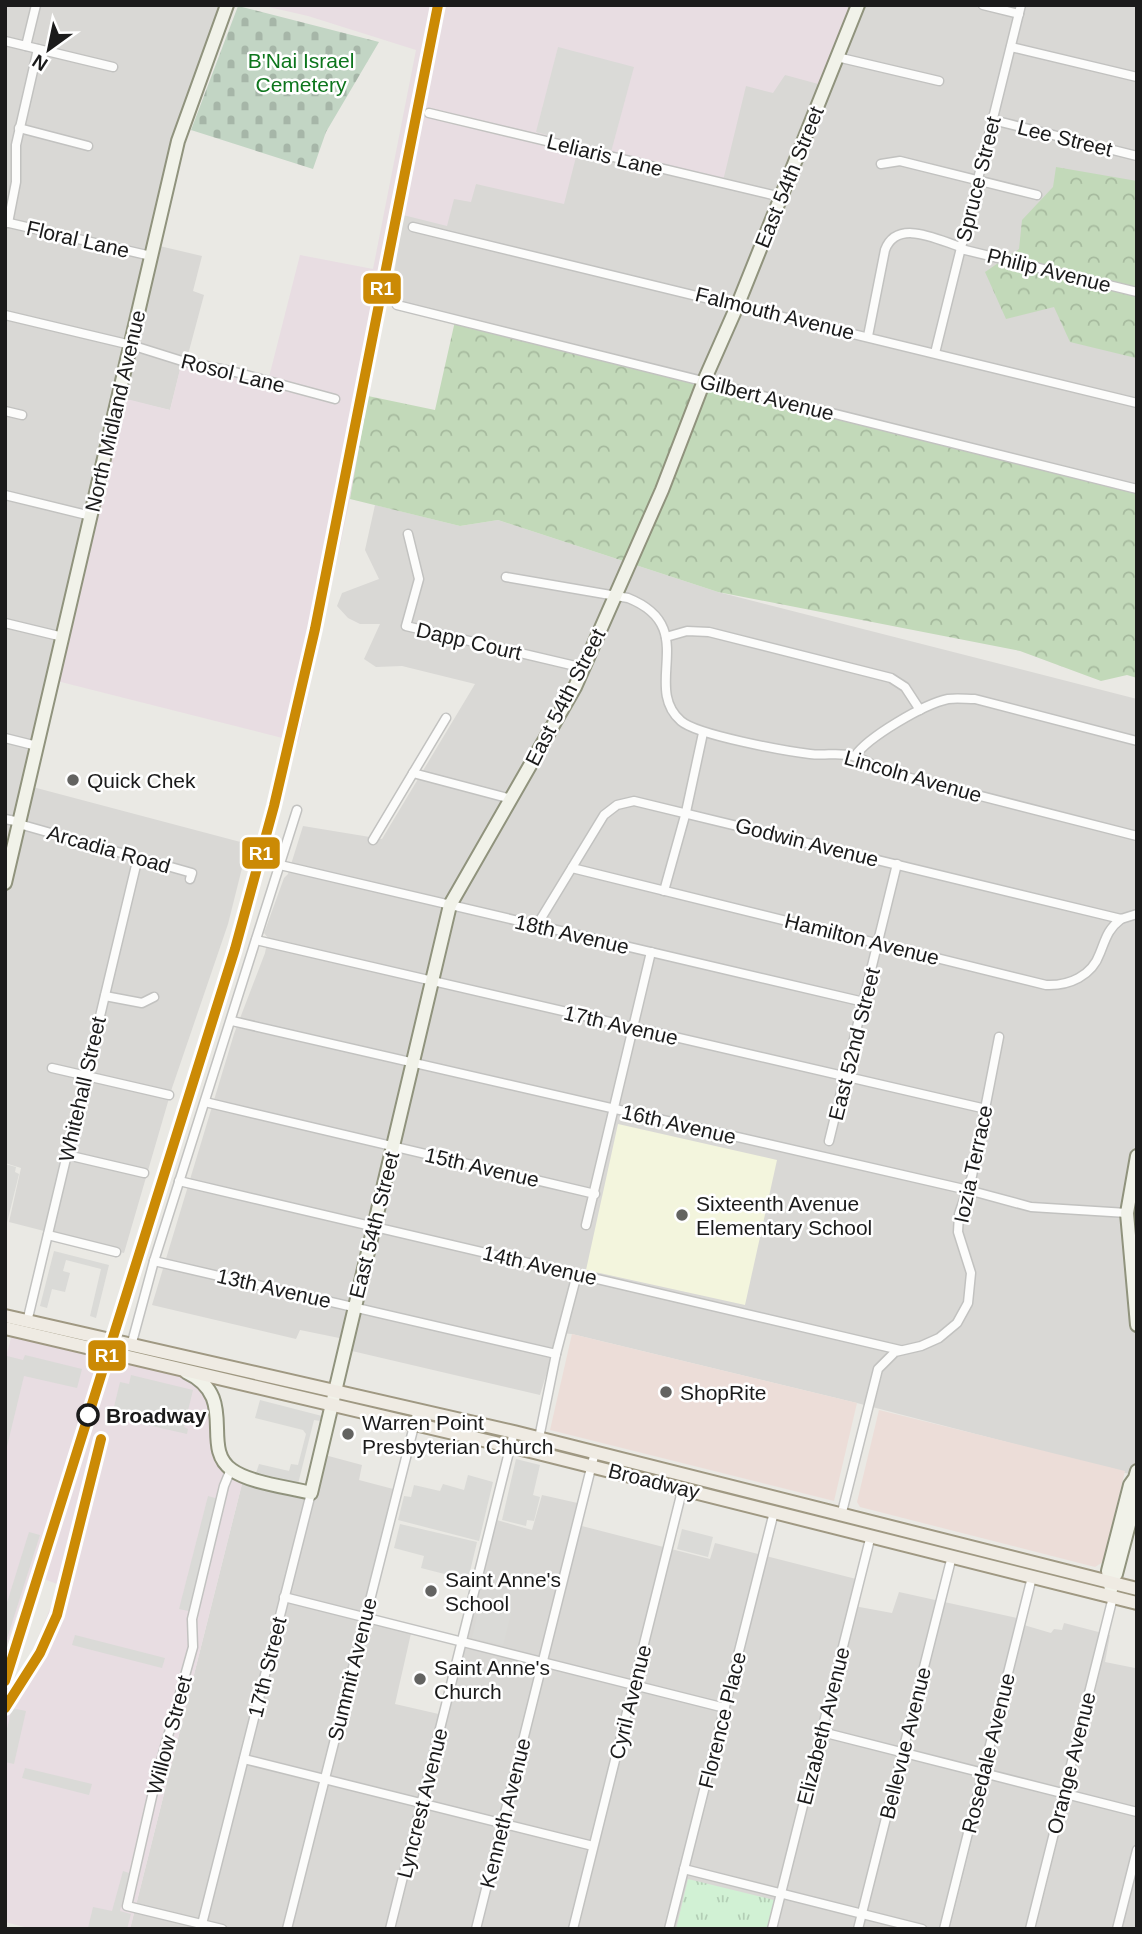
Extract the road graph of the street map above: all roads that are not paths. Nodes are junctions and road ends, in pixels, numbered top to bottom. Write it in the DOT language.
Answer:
graph roads {
  1 [pos="36,5"];
  2 [pos="227,5"];
  3 [pos="858,5"];
  4 [pos="983,5"];
  5 [pos="1020,9"];
  6 [pos="5,41"];
  7 [pos="26,46"];
  8 [pos="1011,47"];
  9 [pos="38,49"];
  10 [pos="837,57"];
  11 [pos="113,67"];
  12 [pos="1137,78"];
  13 [pos="939,81"];
  14 [pos="429,113"];
  15 [pos="993,120"];
  16 [pos="19,128"];
  17 [pos="88,146"];
  18 [pos="1137,156"];
  19 [pos="881,164"];
  20 [pos="978,180"];
  21 [pos="1037,195"];
  22 [pos="781,198"];
  23 [pos="7,223"];
  24 [pos="413,227"];
  25 [pos="961,248"];
  26 [pos="151,256"];
  27 [pos="1137,292"];
  28 [pos="738,304"];
  29 [pos="397,305"];
  30 [pos="5,315"];
  31 [pos="868,336"];
  32 [pos="131,345"];
  33 [pos="935,353"];
  34 [pos="704,381"];
  35 [pos="335,399"];
  36 [pos="1137,402"];
  37 [pos="5,411"];
  38 [pos="22,415"];
  39 [pos="1137,489"];
  40 [pos="5,495"];
  41 [pos="91,516"];
  42 [pos="408,534"];
  43 [pos="506,577"];
  44 [pos="616,596"];
  45 [pos="5,623"];
  46 [pos="63,637"];
  47 [pos="666,638"];
  48 [pos="584,667"];
  49 [pos="920,710"];
  50 [pos="446,718"];
  51 [pos="703,733"];
  52 [pos="5,738"];
  53 [pos="1137,741"];
  54 [pos="37,746"];
  55 [pos="855,756"];
  56 [pos="413,773"];
  57 [pos="511,799"];
  58 [pos="297,810"];
  59 [pos="685,812"];
  60 [pos="5,818"];
  61 [pos="20,823"];
  62 [pos="1137,836"];
  63 [pos="373,840"];
  64 [pos="138,857"];
  65 [pos="897,864"];
  66 [pos="280,865"];
  67 [pos="572,868"];
  68 [pos="190,879"];
  69 [pos="5,883"];
  70 [pos="664,891"];
  71 [pos="450,905"];
  72 [pos="1137,915"];
  73 [pos="1121,919"];
  74 [pos="537,926"];
  75 [pos="256,940"];
  76 [pos="878,944"];
  77 [pos="651,952"];
  78 [pos="432,981"];
  79 [pos="104,996"];
  80 [pos="154,996"];
  81 [pos="864,1002"];
  82 [pos="232,1021"];
  83 [pos="634,1028"];
  84 [pos="999,1037"];
  85 [pos="413,1063"];
  86 [pos="52,1068"];
  87 [pos="86,1076"];
  88 [pos="846,1077"];
  89 [pos="169,1095"];
  90 [pos="205,1102"];
  91 [pos="615,1110"];
  92 [pos="986,1110"];
  93 [pos="829,1141"];
  94 [pos="393,1146"];
  95 [pos="67,1155"];
  96 [pos="1137,1156"];
  97 [pos="144,1173"];
  98 [pos="179,1181"];
  99 [pos="968,1190"];
  100 [pos="595,1194"];
  101 [pos="1128,1213"];
  102 [pos="586,1225"];
  103 [pos="374,1226"];
  104 [pos="48,1235"];
  105 [pos="116,1252"];
  106 [pos="154,1261"];
  107 [pos="577,1274"];
  108 [pos="354,1307"];
  109 [pos="5,1316"];
  110 [pos="27,1322"];
  111 [pos="1137,1325"];
  112 [pos="5,1328"];
  113 [pos="131,1346"];
  114 [pos="900,1350"];
  115 [pos="556,1354"];
  116 [pos="176,1368"];
  117 [pos="336,1391"];
  118 [pos="333,1405"];
  119 [pos="418,1410"];
  120 [pos="414,1423"];
  121 [pos="514,1432"];
  122 [pos="539,1438"];
  123 [pos="511,1446"];
  124 [pos="595,1452"];
  125 [pos="592,1466"];
  126 [pos="230,1469"];
  127 [pos="686,1475"];
  128 [pos="1136,1477"];
  129 [pos="683,1489"];
  130 [pos="311,1493"];
  131 [pos="1137,1494"];
  132 [pos="774,1512"];
  133 [pos="842,1514"];
  134 [pos="874,1523"];
  135 [pos="838,1528"];
  136 [pos="871,1536"];
  137 [pos="952,1556"];
  138 [pos="1032,1577"];
  139 [pos="1110,1582"];
  140 [pos="1137,1589"];
  141 [pos="284,1597"];
  142 [pos="1113,1597"];
  143 [pos="1137,1603"];
  144 [pos="365,1618"];
  145 [pos="462,1642"];
  146 [pos="543,1662"];
  147 [pos="634,1685"];
  148 [pos="725,1708"];
  149 [pos="822,1732"];
  150 [pos="902,1753"];
  151 [pos="244,1759"];
  152 [pos="983,1773"];
  153 [pos="325,1779"];
  154 [pos="1064,1793"];
  155 [pos="422,1803"];
  156 [pos="1137,1812"];
  157 [pos="502,1824"];
  158 [pos="593,1846"];
  159 [pos="1137,1850"];
  160 [pos="684,1869"];
  161 [pos="781,1894"];
  162 [pos="862,1914"];
  163 [pos="202,1926"];
  164 [pos="222,1929"];
  165 [pos="287,1929"];
  166 [pos="390,1929"];
  167 [pos="476,1929"];
  168 [pos="573,1929"];
  169 [pos="669,1929"];
  170 [pos="772,1929"];
  171 [pos="858,1929"];
  172 [pos="922,1929"];
  173 [pos="944,1929"];
  174 [pos="1030,1929"];
  175 [pos="1117,1929"];
  1 -- 7 [label="street"];
  2 -- 26 [label="street, North Midland Avenue"];
  3 -- 10 [label="street, East 54th Street"];
  4 -- 5 [label="street"];
  5 -- 8 [label="street, Spruce Street"];
  6 -- 7 [label="street"];
  7 -- 9 [label="street"];
  8 -- 12 [label="street"];
  8 -- 15 [label="street, Spruce Street"];
  9 -- 11 [label="street"];
  9 -- 16 [label="street"];
  10 -- 13 [label="street"];
  10 -- 22 [label="street, East 54th Street"];
  14 -- 22 [label="street, Leliaris Lane"];
  15 -- 18 [label="street, Lee Street"];
  15 -- 20 [label="street, Spruce Street"];
  16 -- 17 [label="street"];
  16 -- 23 [label="street"];
  19 -- 20 [label="street"];
  20 -- 21 [label="street"];
  20 -- 25 [label="street, Spruce Street"];
  22 -- 28 [label="street, East 54th Street"];
  23 -- 26 [label="street, Floral Lane"];
  24 -- 28 [label="street, Falmouth Avenue"];
  25 -- 27 [label="street, Philip Avenue"];
  25 -- 31 [label="street, Philip Avenue"];
  25 -- 33 [label="street, Spruce Street"];
  26 -- 32 [label="street, North Midland Avenue"];
  28 -- 31 [label="street, Falmouth Avenue"];
  28 -- 34 [label="street, East 54th Street"];
  29 -- 34 [label="street, Gilbert Avenue"];
  30 -- 32 [label="street, Rosol Lane"];
  31 -- 33 [label="street, Falmouth Avenue"];
  32 -- 35 [label="street, Rosol Lane"];
  32 -- 41 [label="street, North Midland Avenue"];
  33 -- 36 [label="street, Falmouth Avenue"];
  34 -- 39 [label="street, Gilbert Avenue"];
  34 -- 44 [label="street, East 54th Street"];
  37 -- 38 [label="street"];
  40 -- 41 [label="street"];
  41 -- 46 [label="street, North Midland Avenue"];
  42 -- 48 [label="street, Dapp Court"];
  43 -- 44 [label="street"];
  44 -- 47 [label="street"];
  44 -- 48 [label="street, East 54th Street"];
  45 -- 46 [label="street"];
  46 -- 54 [label="street, North Midland Avenue"];
  47 -- 49 [label="street"];
  47 -- 51 [label="street, Lincoln Avenue"];
  48 -- 57 [label="street, East 54th Street"];
  49 -- 53 [label="street"];
  49 -- 55 [label="street"];
  50 -- 56 [label="street"];
  51 -- 55 [label="street, Lincoln Avenue"];
  51 -- 59 [label="street"];
  52 -- 54 [label="street"];
  54 -- 61 [label="street, North Midland Avenue"];
  55 -- 62 [label="street, Lincoln Avenue"];
  56 -- 57 [label="street"];
  56 -- 63 [label="street"];
  57 -- 71 [label="street, East 54th Street"];
  58 -- 66 [label="street"];
  59 -- 65 [label="street, Godwin Avenue"];
  59 -- 67 [label="street, Godwin Avenue"];
  59 -- 70 [label="street"];
  60 -- 61 [label="street, Arcadia Road"];
  61 -- 64 [label="street, Arcadia Road"];
  61 -- 69 [label="street, North Midland Avenue"];
  64 -- 68 [label="street, Arcadia Road"];
  64 -- 79 [label="street, Whitehall Street"];
  65 -- 73 [label="street, Godwin Avenue"];
  65 -- 76 [label="street, East 52nd Street"];
  66 -- 71 [label="street, 18th Avenue"];
  66 -- 75 [label="street"];
  67 -- 70 [label="street, Hamilton Avenue"];
  67 -- 74 [label="street, Godwin Avenue"];
  70 -- 76 [label="street, Hamilton Avenue"];
  71 -- 74 [label="street, 18th Avenue"];
  71 -- 78 [label="street, East 54th Street"];
  72 -- 73 [label="street, Godwin Avenue"];
  73 -- 76 [label="street, Hamilton Avenue"];
  74 -- 77 [label="street, 18th Avenue"];
  75 -- 78 [label="street, 17th Avenue"];
  75 -- 82 [label="street"];
  76 -- 81 [label="street, East 52nd Street"];
  77 -- 81 [label="street, 18th Avenue"];
  77 -- 83 [label="street"];
  78 -- 83 [label="street, 17th Avenue"];
  78 -- 85 [label="street, East 54th Street"];
  79 -- 80 [label="street"];
  79 -- 87 [label="street, Whitehall Street"];
  81 -- 88 [label="street, East 52nd Street"];
  82 -- 85 [label="street, 16th Avenue"];
  82 -- 90 [label="street"];
  83 -- 88 [label="street, 17th Avenue"];
  83 -- 91 [label="street"];
  84 -- 92 [label="street, Iozia Terrace"];
  85 -- 91 [label="street, 16th Avenue"];
  85 -- 94 [label="street, East 54th Street"];
  86 -- 87 [label="street"];
  87 -- 89 [label="street"];
  87 -- 95 [label="street, Whitehall Street"];
  88 -- 92 [label="street, 17th Avenue"];
  88 -- 93 [label="street, East 52nd Street"];
  90 -- 94 [label="street, 15th Avenue"];
  90 -- 98 [label="street"];
  91 -- 99 [label="street, 16th Avenue"];
  91 -- 100 [label="street"];
  92 -- 99 [label="street, Iozia Terrace"];
  94 -- 100 [label="street, 15th Avenue"];
  94 -- 103 [label="street, East 54th Street"];
  95 -- 97 [label="street"];
  95 -- 104 [label="street, Whitehall Street"];
  96 -- 101 [label="street"];
  98 -- 103 [label="street, 14th Avenue"];
  98 -- 106 [label="street"];
  99 -- 101 [label="street, 16th Avenue"];
  99 -- 114 [label="street, Iozia Terrace"];
  100 -- 102 [label="street"];
  101 -- 111 [label="street"];
  103 -- 107 [label="street, 14th Avenue"];
  103 -- 108 [label="street, East 54th Street"];
  104 -- 105 [label="street"];
  104 -- 110 [label="street, Whitehall Street"];
  106 -- 108 [label="street, 13th Avenue"];
  106 -- 113 [label="street"];
  107 -- 114 [label="street, 14th Avenue"];
  107 -- 115 [label="street"];
  108 -- 115 [label="street, 13th Avenue"];
  108 -- 117 [label="street, East 54th Street"];
  109 -- 110 [label="main road, Broadway"];
  110 -- 113 [label="main road, Broadway"];
  112 -- 116 [label="main road, Broadway"];
  113 -- 117 [label="main road, Broadway"];
  114 -- 133 [label="street"];
  115 -- 122 [label="street"];
  116 -- 118 [label="main road, Broadway"];
  116 -- 126 [label="street"];
  117 -- 118 [label="street, East 54th Street"];
  117 -- 119 [label="main road, Broadway"];
  118 -- 120 [label="main road, Broadway"];
  118 -- 130 [label="street, 17th Street"];
  119 -- 120 [label="street, Summit Avenue"];
  119 -- 121 [label="main road, Broadway"];
  120 -- 123 [label="main road, Broadway"];
  120 -- 144 [label="street, Summit Avenue"];
  121 -- 122 [label="main road, Broadway"];
  121 -- 123 [label="street, Lyncrest Avenue"];
  122 -- 124 [label="main road, Broadway"];
  123 -- 125 [label="main road, Broadway"];
  123 -- 145 [label="street, Lyncrest Avenue"];
  124 -- 125 [label="street, Kenneth Avenue"];
  124 -- 127 [label="main road, Broadway"];
  125 -- 129 [label="main road, Broadway"];
  125 -- 146 [label="street, Kenneth Avenue"];
  126 -- 130 [label="street"];
  126 -- 163 [label="street, Willow Street"];
  127 -- 129 [label="street, Cyril Avenue"];
  127 -- 133 [label="main road, Broadway"];
  128 -- 139 [label="street"];
  129 -- 132 [label="main road, Broadway"];
  129 -- 147 [label="street, Cyril Avenue"];
  130 -- 141 [label="street, 17th Street"];
  131 -- 139 [label="street"];
  132 -- 135 [label="main road, Broadway"];
  132 -- 148 [label="street, Florence Place"];
  133 -- 134 [label="main road, Broadway"];
  133 -- 135 [label="street"];
  134 -- 136 [label="street, Elizabeth Avenue"];
  134 -- 139 [label="main road, Broadway"];
  135 -- 136 [label="main road, Broadway"];
  136 -- 137 [label="main road, Broadway"];
  136 -- 149 [label="street, Elizabeth Avenue"];
  137 -- 138 [label="main road, Broadway"];
  137 -- 150 [label="street, Bellevue Avenue"];
  138 -- 142 [label="main road, Broadway"];
  138 -- 152 [label="street, Rosedale Avenue"];
  139 -- 140 [label="main road, Broadway"];
  139 -- 142 [label="street"];
  141 -- 144 [label="street"];
  141 -- 151 [label="street, 17th Street"];
  142 -- 143 [label="main road, Broadway"];
  142 -- 154 [label="street, Orange Avenue"];
  144 -- 145 [label="street"];
  144 -- 153 [label="street, Summit Avenue"];
  145 -- 146 [label="street"];
  145 -- 155 [label="street, Lyncrest Avenue"];
  146 -- 147 [label="street"];
  146 -- 157 [label="street, Kenneth Avenue"];
  147 -- 148 [label="street"];
  147 -- 158 [label="street, Cyril Avenue"];
  148 -- 160 [label="street, Florence Place"];
  149 -- 150 [label="street"];
  149 -- 161 [label="street, Elizabeth Avenue"];
  150 -- 152 [label="street"];
  150 -- 162 [label="street, Bellevue Avenue"];
  151 -- 153 [label="street"];
  151 -- 163 [label="street, 17th Street"];
  152 -- 154 [label="street"];
  152 -- 173 [label="street, Rosedale Avenue"];
  153 -- 155 [label="street"];
  153 -- 165 [label="street, Summit Avenue"];
  154 -- 156 [label="street"];
  154 -- 174 [label="street, Orange Avenue"];
  155 -- 157 [label="street"];
  155 -- 166 [label="street, Lyncrest Avenue"];
  157 -- 158 [label="street"];
  157 -- 167 [label="street, Kenneth Avenue"];
  158 -- 168 [label="street, Cyril Avenue"];
  159 -- 175 [label="street"];
  160 -- 161 [label="street"];
  160 -- 169 [label="street, Florence Place"];
  161 -- 162 [label="street"];
  161 -- 170 [label="street, Elizabeth Avenue"];
  162 -- 171 [label="street, Bellevue Avenue"];
  162 -- 172 [label="street"];
  163 -- 164 [label="street, Willow Street"];
}
